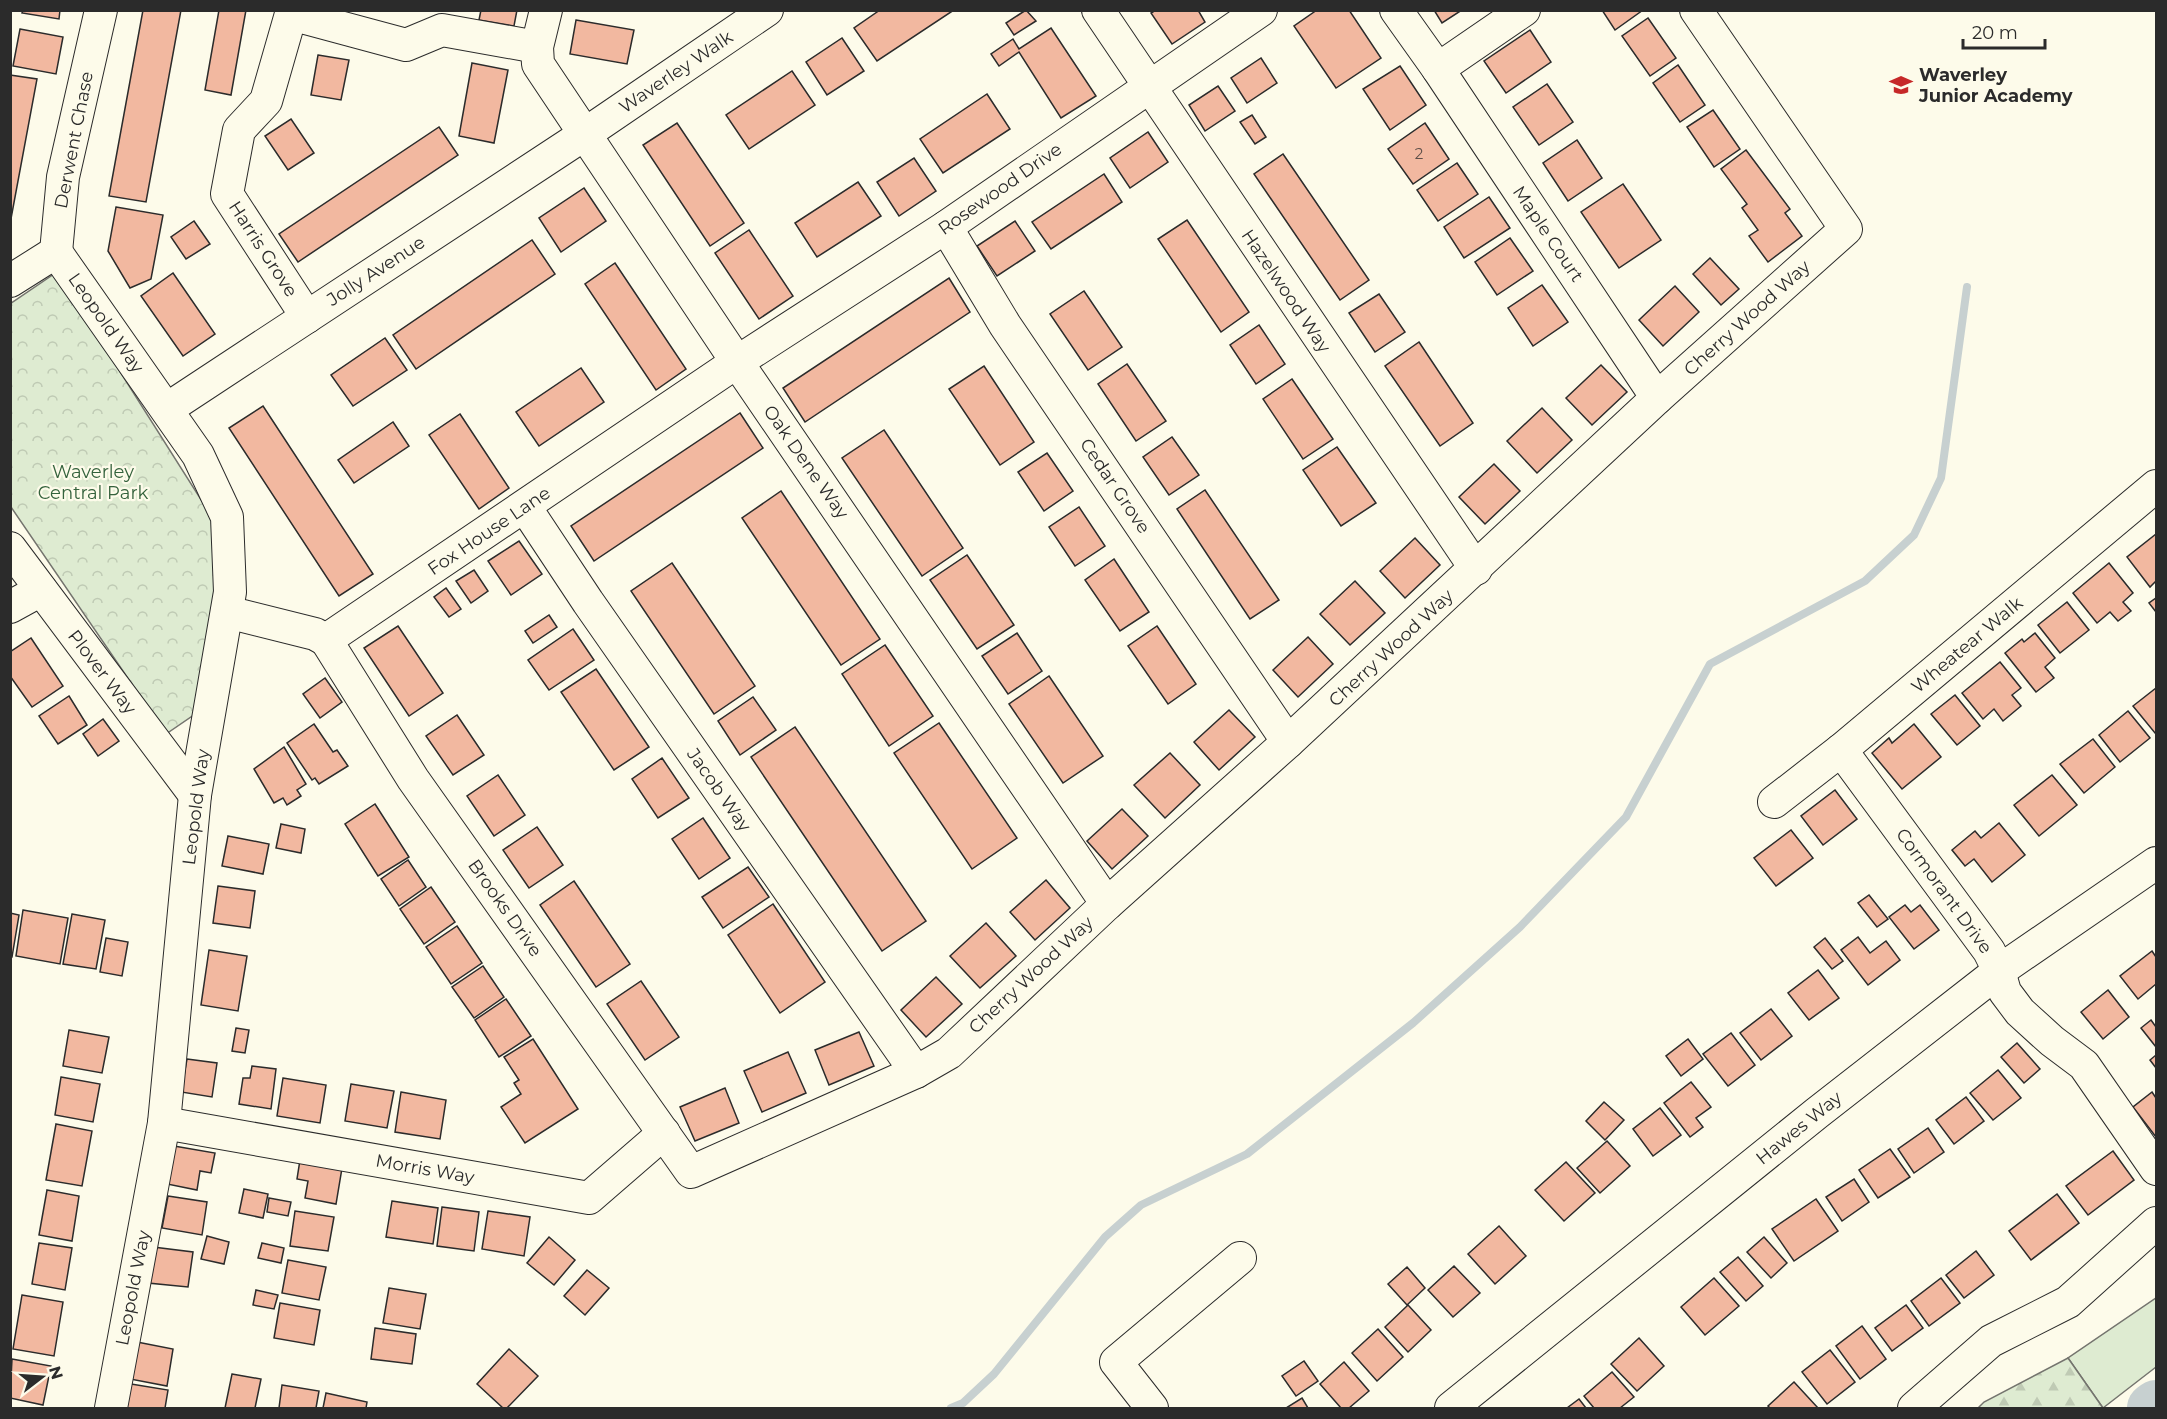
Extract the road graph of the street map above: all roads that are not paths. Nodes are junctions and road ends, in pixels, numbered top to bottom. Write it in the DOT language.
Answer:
graph roads {
  1 [pos="101,10"];
  2 [pos="546,10"];
  3 [pos="767,10"];
  4 [pos="1098,10"];
  5 [pos="1261,10"];
  6 [pos="1396,10"];
  7 [pos="1524,10"];
  8 [pos="1696,10"];
  9 [pos="537,47"];
  10 [pos="1438,69"];
  11 [pos="1147,87"];
  12 [pos="585,134"];
  13 [pos="945,227"];
  14 [pos="56,252"];
  15 [pos="10,281"];
  16 [pos="307,317"];
  17 [pos="737,362"];
  18 [pos="1657,398"];
  19 [pos="167,409"];
  20 [pos="2157,486"];
  21 [pos="525,507"];
  22 [pos="10,548"];
  23 [pos="1476,569"];
  24 [pos="41,590"];
  25 [pos="10,607"];
  26 [pos="227,612"];
  27 [pos="326,640"];
  28 [pos="1288,742"];
  29 [pos="1841,750"];
  30 [pos="195,795"];
  31 [pos="1774,802"];
  32 [pos="2157,862"];
  33 [pos="1107,904"];
  34 [pos="1999,971"];
  35 [pos="916,1072"];
  36 [pos="164,1123"];
  37 [pos="664,1133"];
  38 [pos="2157,1169"];
  39 [pos="691,1172"];
  40 [pos="2157,1223"];
  41 [pos="1240,1258"];
  42 [pos="111,1408"];
  43 [pos="1152,1408"];
  44 [pos="1451,1408"];
  45 [pos="1914,1408"];
  1 -- 14 [label="street, Derwent Chase"];
  2 -- 9 [label="street"];
  3 -- 12 [label="street, Waverley Walk"];
  4 -- 11 [label="street, Hazelwood Way"];
  5 -- 11 [label="street, Rosewood Drive"];
  6 -- 10 [label="street"];
  7 -- 10 [label="street"];
  8 -- 18 [label="street, Cherry Wood Way"];
  9 -- 12 [label="street, Oak Dene Way"];
  9 -- 16 [label="street, Harris Grove"];
  10 -- 18 [label="street, Maple Court"];
  11 -- 13 [label="street, Rosewood Drive"];
  11 -- 23 [label="street, Hazelwood Way"];
  12 -- 16 [label="street, Jolly Avenue"];
  12 -- 17 [label="street, Oak Dene Way"];
  13 -- 17 [label="street, Rosewood Drive"];
  13 -- 28 [label="street, Cedar Grove"];
  14 -- 15 [label="street"];
  14 -- 19 [label="street, Leopold Way"];
  16 -- 19 [label="street, Jolly Avenue"];
  17 -- 21 [label="street, Fox House Lane"];
  17 -- 33 [label="street, Oak Dene Way"];
  18 -- 23 [label="street, Cherry Wood Way"];
  19 -- 26 [label="street, Leopold Way"];
  20 -- 29 [label="street, Wheatear Walk"];
  21 -- 27 [label="street, Fox House Lane"];
  21 -- 35 [label="street, Jacob Way"];
  22 -- 24 [label="street, Plover Way"];
  23 -- 28 [label="street, Cherry Wood Way"];
  24 -- 25 [label="street"];
  24 -- 30 [label="street, Plover Way"];
  26 -- 27 [label="street"];
  26 -- 30 [label="street, Leopold Way"];
  27 -- 37 [label="street, Brooks Drive"];
  28 -- 33 [label="street, Cherry Wood Way"];
  29 -- 31 [label="street, Wheatear Walk"];
  29 -- 34 [label="street, Cormorant Drive"];
  30 -- 36 [label="street, Leopold Way"];
  32 -- 34 [label="street, Hawes Way"];
  33 -- 35 [label="street, Cherry Wood Way"];
  34 -- 38 [label="street, Cormorant Drive"];
  34 -- 44 [label="street, Hawes Way"];
  35 -- 39 [label="street, Cherry Wood Way"];
  36 -- 37 [label="street, Morris Way"];
  36 -- 42 [label="street, Leopold Way"];
  37 -- 39 [label="street, Brooks Drive"];
  40 -- 45 [label="street"];
  41 -- 43 [label="street"];
}
